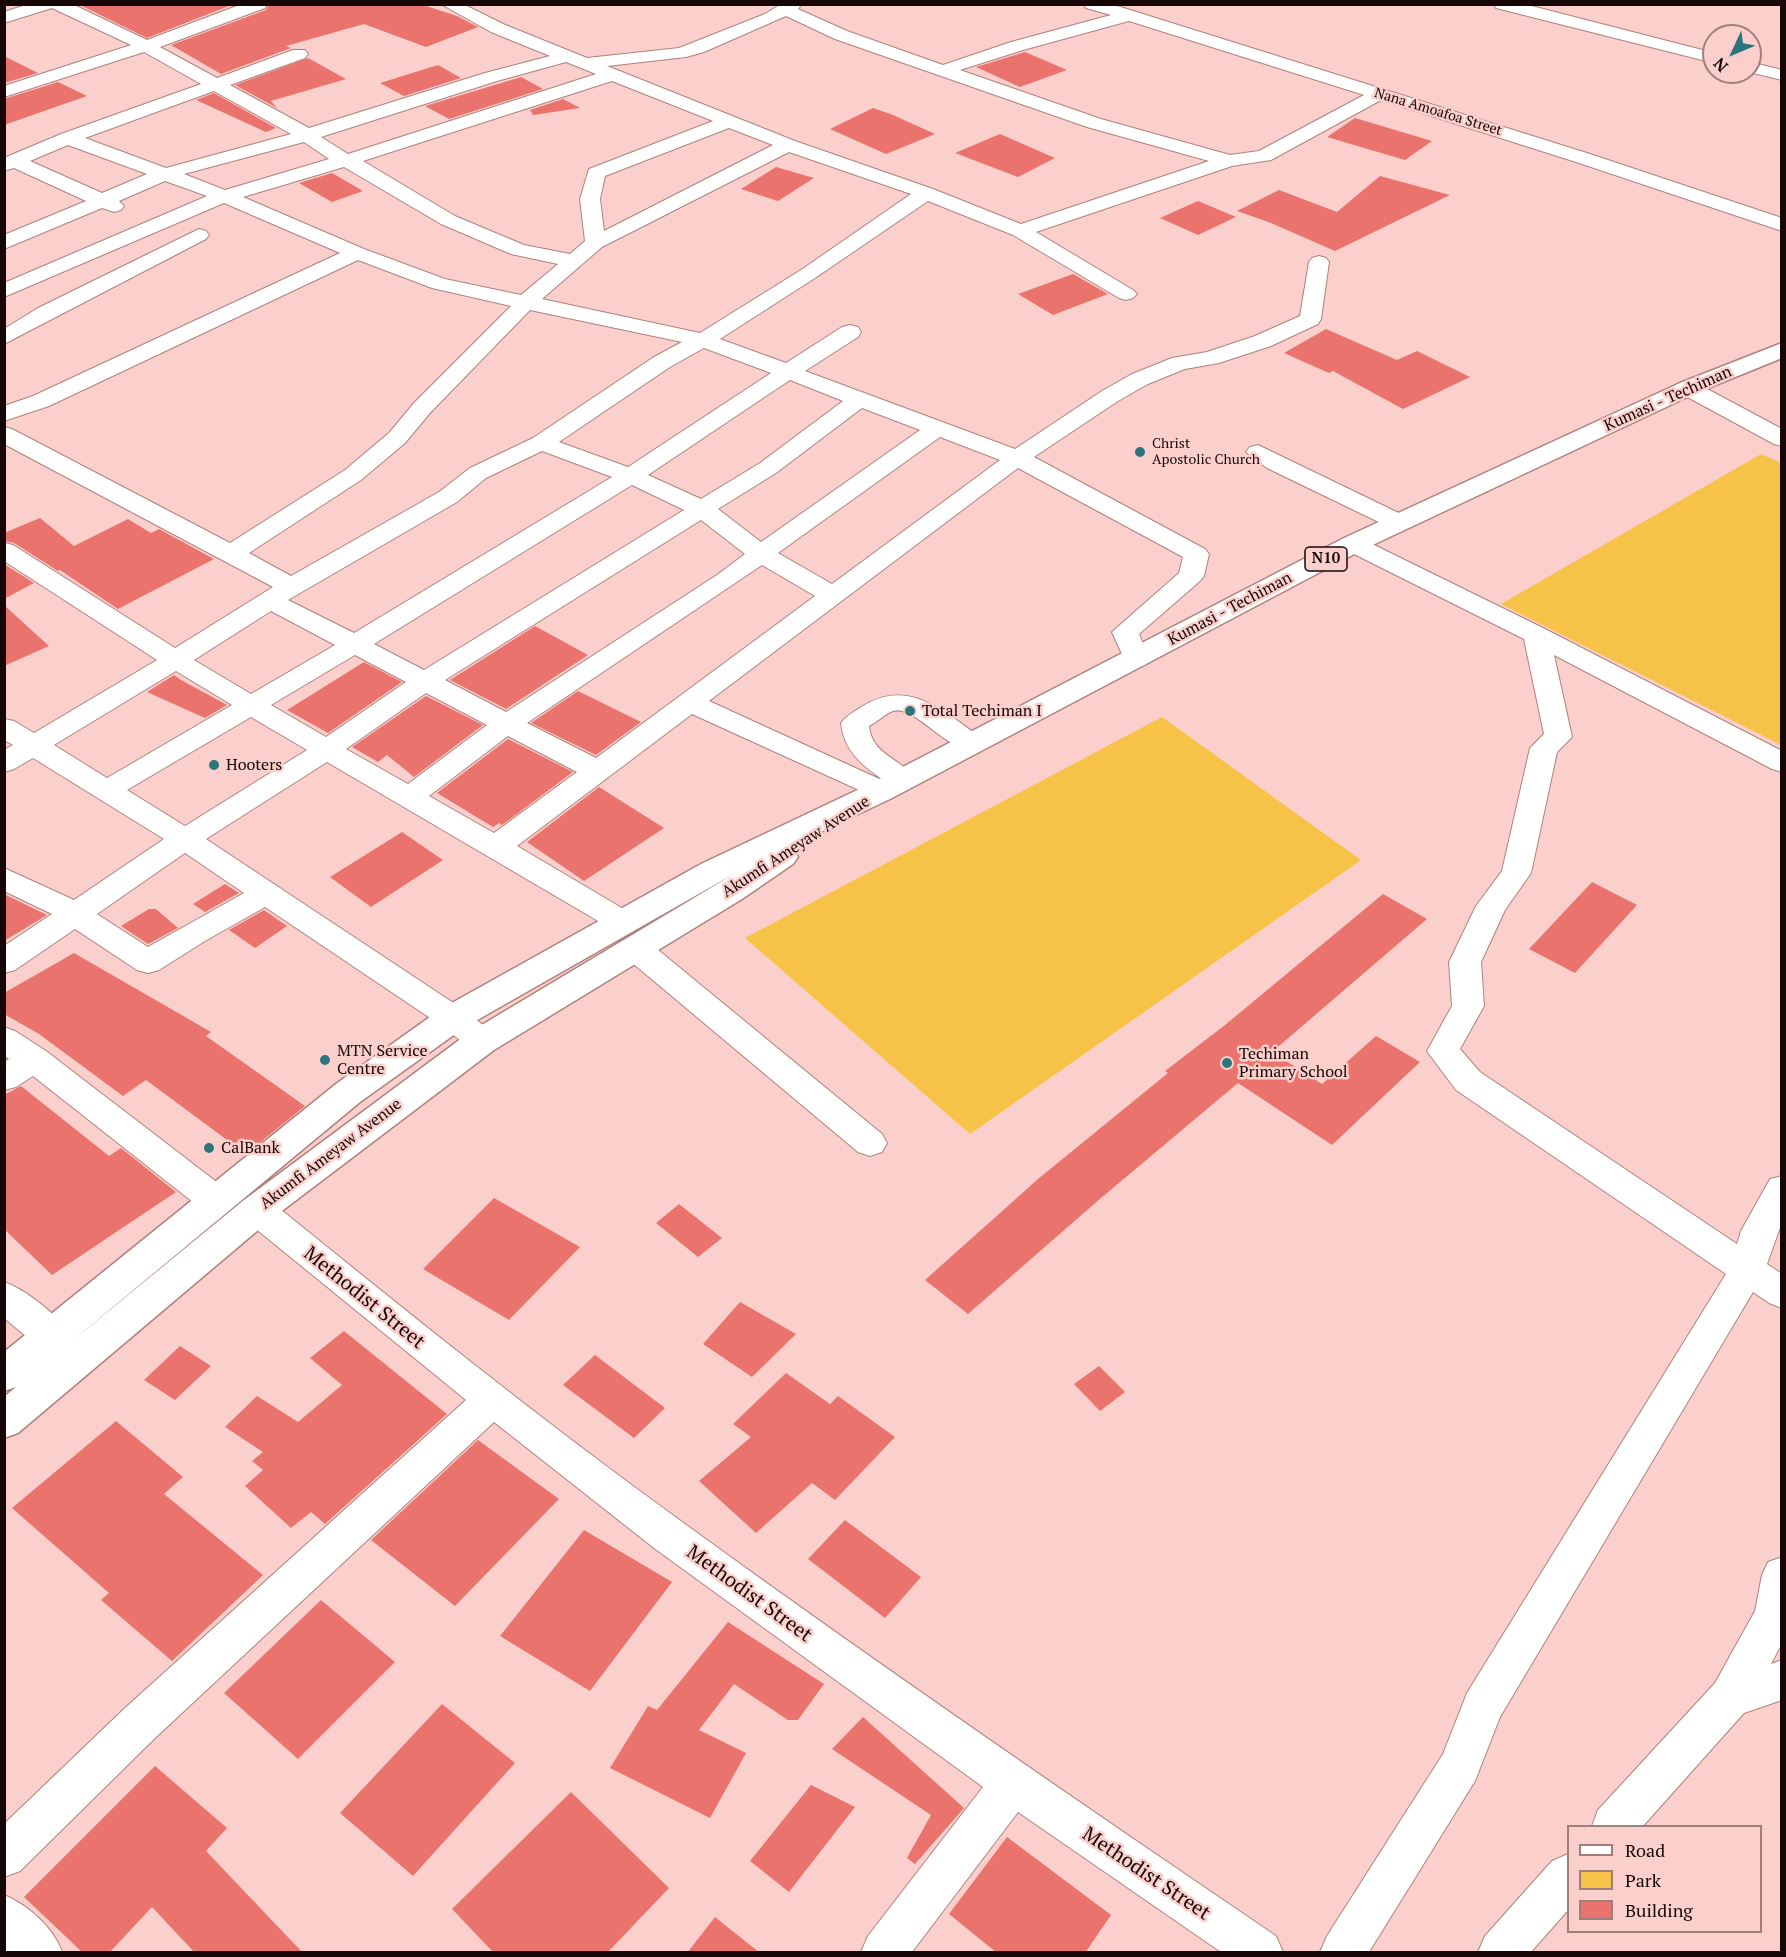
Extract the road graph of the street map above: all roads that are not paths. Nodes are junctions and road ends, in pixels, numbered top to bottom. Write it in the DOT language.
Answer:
graph roads {
  1 [pos="48,4"];
  2 [pos="57,4"];
  3 [pos="203,4"];
  4 [pos="260,4"];
  5 [pos="485,4"];
  6 [pos="1092,4"];
  7 [pos="1502,4"];
  8 [pos="784,6"];
  9 [pos="457,9"];
  10 [pos="227,16"];
  11 [pos="1128,16"];
  12 [pos="4,18"];
  13 [pos="146,46"];
  14 [pos="299,54"];
  15 [pos="1702,55"];
  16 [pos="578,59"];
  17 [pos="944,70"];
  18 [pos="1762,70"];
  19 [pos="615,74"];
  20 [pos="1782,75"];
  21 [pos="212,84"];
  22 [pos="4,92"];
  23 [pos="1379,94"];
  24 [pos="730,120"];
  25 [pos="307,135"];
  26 [pos="68,138"];
  27 [pos="788,145"];
  28 [pos="12,159"];
  29 [pos="344,160"];
  30 [pos="1229,161"];
  31 [pos="164,174"];
  32 [pos="926,193"];
  33 [pos="224,196"];
  34 [pos="101,201"];
  35 [pos="159,224"];
  36 [pos="1782,225"];
  37 [pos="1020,231"];
  38 [pos="199,235"];
  39 [pos="4,243"];
  40 [pos="596,243"];
  41 [pos="357,253"];
  42 [pos="573,261"];
  43 [pos="1319,262"];
  44 [pos="8,286"];
  45 [pos="1126,294"];
  46 [pos="525,303"];
  47 [pos="850,332"];
  48 [pos="4,338"];
  49 [pos="704,340"];
  50 [pos="1782,350"];
  51 [pos="786,372"];
  52 [pos="1688,388"];
  53 [pos="861,398"];
  54 [pos="4,414"];
  55 [pos="939,427"];
  56 [pos="4,434"];
  57 [pos="1782,439"];
  58 [pos="541,443"];
  59 [pos="1258,452"];
  60 [pos="1017,458"];
  61 [pos="629,477"];
  62 [pos="702,509"];
  63 [pos="1398,522"];
  64 [pos="1353,544"];
  65 [pos="4,550"];
  66 [pos="230,554"];
  67 [pos="761,554"];
  68 [pos="280,593"];
  69 [pos="834,596"];
  70 [pos="1536,635"];
  71 [pos="355,645"];
  72 [pos="1136,659"];
  73 [pos="175,660"];
  74 [pos="425,681"];
  75 [pos="690,703"];
  76 [pos="252,706"];
  77 [pos="506,724"];
  78 [pos="4,727"];
  79 [pos="971,744"];
  80 [pos="32,746"];
  81 [pos="326,750"];
  82 [pos="4,763"];
  83 [pos="1782,763"];
  84 [pos="598,771"];
  85 [pos="891,786"];
  86 [pos="105,791"];
  87 [pos="410,797"];
  88 [pos="185,839"];
  89 [pos="497,846"];
  90 [pos="4,878"];
  91 [pos="265,894"];
  92 [pos="73,915"];
  93 [pos="628,935"];
  94 [pos="4,962"];
  95 [pos="453,1018"];
  96 [pos="4,1039"];
  97 [pos="483,1041"];
  98 [pos="34,1059"];
  99 [pos="4,1078"];
  100 [pos="870,1143"];
  101 [pos="1782,1189"];
  102 [pos="215,1200"];
  103 [pos="257,1210"];
  104 [pos="1747,1271"];
  105 [pos="1782,1293"];
  106 [pos="4,1297"];
  107 [pos="52,1336"];
  108 [pos="4,1374"];
  109 [pos="492,1400"];
  110 [pos="4,1421"];
  111 [pos="1782,1575"];
  112 [pos="1782,1680"];
  113 [pos="1730,1697"];
  114 [pos="1013,1783"];
  115 [pos="1616,1825"];
  116 [pos="4,1855"];
  117 [pos="1567,1879"];
  118 [pos="4,1918"];
  119 [pos="39,1953"];
  120 [pos="884,1953"];
  121 [pos="1260,1953"];
  122 [pos="1342,1953"];
  123 [pos="1501,1953"];
  1 -- 12 [label="street"];
  2 -- 13 [label="street"];
  3 -- 10 [label="street"];
  4 -- 10 [label="street"];
  5 -- 9 [label="street"];
  6 -- 11 [label="street, Nana Amoafoa Street"];
  7 -- 15 [label="street"];
  8 -- 16 [label="street"];
  8 -- 17 [label="street"];
  9 -- 16 [label="street"];
  10 -- 13 [label="street"];
  11 -- 17 [label="street"];
  11 -- 23 [label="street, Nana Amoafoa Street"];
  13 -- 21 [label="street"];
  13 -- 22 [label="street"];
  14 -- 21 [label="street"];
  16 -- 19 [label="street"];
  16 -- 25 [label="street"];
  17 -- 30 [label="street"];
  18 -- 20 [label="street"];
  19 -- 24 [label="street"];
  19 -- 29 [label="street"];
  21 -- 25 [label="street"];
  21 -- 26 [label="street"];
  23 -- 30 [label="street"];
  23 -- 36 [label="street, Nana Amoafoa Street"];
  24 -- 27 [label="street"];
  24 -- 40 [label="street"];
  25 -- 29 [label="street"];
  25 -- 31 [label="street"];
  26 -- 28 [label="street"];
  26 -- 31 [label="street"];
  27 -- 32 [label="street"];
  27 -- 40 [label="street"];
  28 -- 34 [label="street"];
  29 -- 33 [label="street"];
  29 -- 42 [label="street"];
  30 -- 37 [label="street"];
  31 -- 33 [label="street"];
  31 -- 34 [label="street"];
  32 -- 37 [label="street"];
  32 -- 49 [label="street"];
  33 -- 35 [label="street"];
  33 -- 41 [label="street"];
  34 -- 35 [label="street"];
  34 -- 39 [label="street"];
  35 -- 44 [label="street"];
  37 -- 45 [label="street"];
  38 -- 48 [label="street"];
  40 -- 42 [label="street"];
  41 -- 46 [label="street"];
  41 -- 54 [label="street"];
  42 -- 46 [label="street"];
  43 -- 60 [label="street"];
  46 -- 49 [label="street"];
  46 -- 66 [label="street"];
  47 -- 51 [label="street"];
  49 -- 51 [label="street"];
  49 -- 58 [label="street"];
  50 -- 52 [label="highway, Kumasi - Techiman / N10"];
  51 -- 53 [label="street"];
  51 -- 61 [label="street"];
  52 -- 57 [label="street"];
  52 -- 63 [label="highway, Kumasi - Techiman / N10"];
  53 -- 55 [label="street"];
  53 -- 62 [label="street"];
  55 -- 60 [label="street"];
  55 -- 67 [label="street"];
  56 -- 66 [label="street"];
  58 -- 61 [label="street"];
  58 -- 68 [label="street"];
  59 -- 63 [label="street"];
  60 -- 69 [label="street"];
  60 -- 72 [label="street"];
  61 -- 62 [label="street"];
  61 -- 71 [label="street"];
  62 -- 67 [label="street"];
  62 -- 74 [label="street"];
  63 -- 64 [label="highway, Kumasi - Techiman / N10"];
  64 -- 70 [label="street"];
  64 -- 72 [label="highway, Kumasi - Techiman / N10"];
  65 -- 73 [label="street"];
  66 -- 68 [label="street"];
  67 -- 69 [label="street"];
  67 -- 77 [label="street"];
  68 -- 71 [label="street"];
  68 -- 73 [label="street"];
  69 -- 75 [label="street"];
  70 -- 83 [label="street"];
  70 -- 104 [label="street"];
  71 -- 74 [label="street"];
  71 -- 76 [label="street"];
  72 -- 79 [label="highway, Kumasi - Techiman / N10"];
  73 -- 76 [label="street"];
  73 -- 80 [label="street"];
  74 -- 77 [label="street"];
  74 -- 81 [label="street"];
  75 -- 84 [label="street"];
  75 -- 85 [label="street"];
  76 -- 81 [label="street"];
  76 -- 86 [label="street"];
  77 -- 84 [label="street"];
  77 -- 87 [label="street"];
  78 -- 80 [label="street"];
  79 -- 85 [label="highway, Kumasi - Techiman / N10"];
  79 -- 85 [label="street"];
  80 -- 82 [label="street"];
  80 -- 86 [label="street"];
  81 -- 87 [label="street"];
  81 -- 88 [label="street"];
  84 -- 89 [label="street"];
  85 -- 93 [label="highway, Akumfi Ameyaw Avenue / N10"];
  86 -- 88 [label="street"];
  87 -- 89 [label="street"];
  88 -- 91 [label="street"];
  88 -- 92 [label="street"];
  89 -- 93 [label="street"];
  90 -- 92 [label="street"];
  91 -- 92 [label="street"];
  91 -- 95 [label="street"];
  92 -- 94 [label="street"];
  93 -- 95 [label="highway, Akumfi Ameyaw Avenue / N10"];
  93 -- 97 [label="highway, Akumfi Ameyaw Avenue / N10"];
  93 -- 100 [label="street"];
  95 -- 97 [label="street"];
  95 -- 102 [label="highway, Akumfi Ameyaw Avenue / N10"];
  96 -- 98 [label="street"];
  97 -- 103 [label="highway, Akumfi Ameyaw Avenue / N10"];
  98 -- 99 [label="street"];
  98 -- 102 [label="street"];
  101 -- 104 [label="street"];
  102 -- 107 [label="highway, Akumfi Ameyaw Avenue / N10"];
  103 -- 109 [label="street, Methodist Street"];
  103 -- 110 [label="highway, Akumfi Ameyaw Avenue / N10"];
  104 -- 105 [label="street"];
  104 -- 122 [label="street"];
  106 -- 107 [label="street"];
  107 -- 108 [label="highway, Akumfi Ameyaw Avenue / N10"];
  109 -- 114 [label="street, Methodist Street"];
  109 -- 116 [label="street"];
  111 -- 113 [label="street"];
  112 -- 113 [label="street"];
  113 -- 115 [label="street"];
  114 -- 120 [label="street"];
  114 -- 121 [label="street, Methodist Street"];
  117 -- 123 [label="street"];
  118 -- 119 [label="street"];
}
